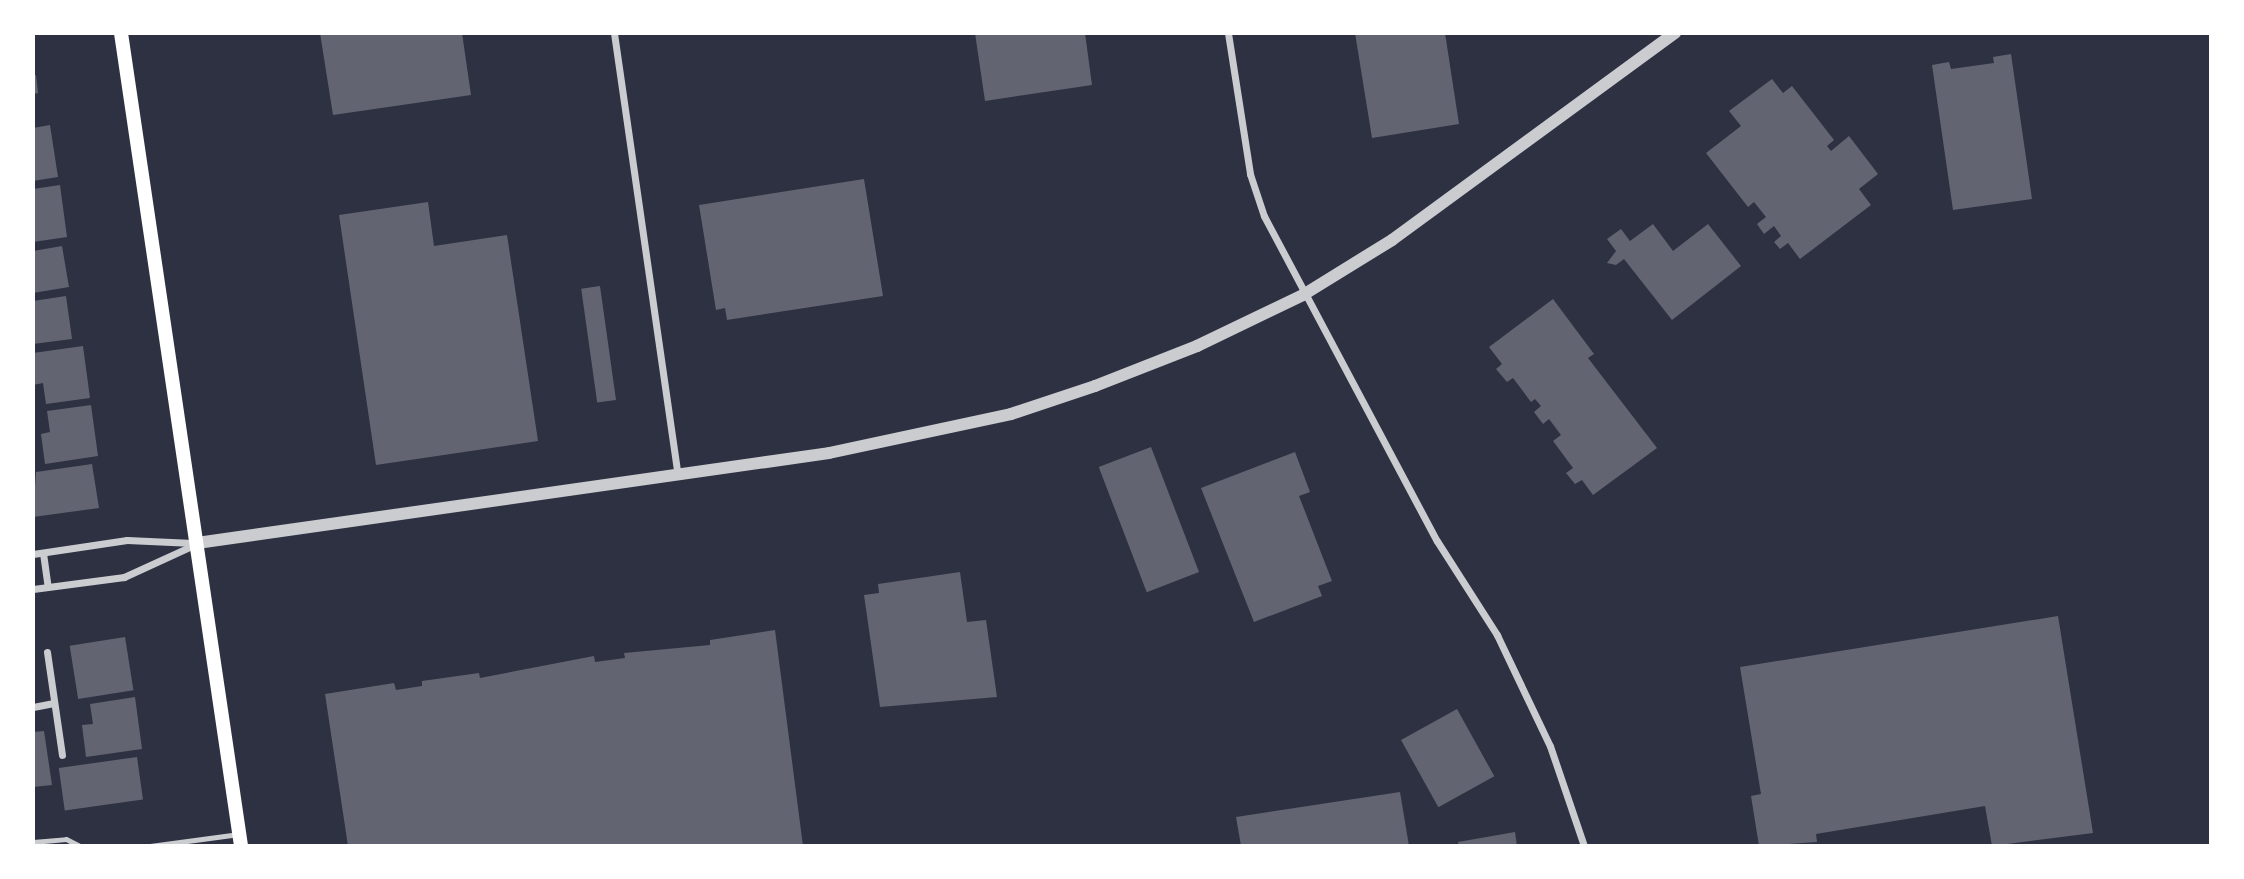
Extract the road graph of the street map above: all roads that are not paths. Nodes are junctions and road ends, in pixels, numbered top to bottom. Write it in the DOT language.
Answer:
graph roads {
  1 [pos="121,33"];
  2 [pos="614,33"];
  3 [pos="1228,33"];
  4 [pos="1675,33"];
  5 [pos="1303,295"];
  6 [pos="678,475"];
  7 [pos="197,543"];
  8 [pos="43,553"];
  9 [pos="33,554"];
  10 [pos="48,587"];
  11 [pos="33,589"];
  12 [pos="47,652"];
  13 [pos="54,703"];
  14 [pos="33,706"];
  15 [pos="62,755"];
  16 [pos="240,840"];
  17 [pos="33,842"];
  18 [pos="80,846"];
  19 [pos="150,846"];
  20 [pos="1584,846"];
  1 -- 7 [label="main road"];
  2 -- 6 [label="street"];
  3 -- 5 [label="street"];
  4 -- 5 [label="street"];
  5 -- 6 [label="street"];
  5 -- 20 [label="street"];
  6 -- 7 [label="street"];
  7 -- 8 [label="street"];
  7 -- 10 [label="street"];
  7 -- 16 [label="main road"];
  8 -- 9 [label="street"];
  8 -- 10 [label="street"];
  10 -- 11 [label="street"];
  12 -- 13 [label="street"];
  13 -- 14 [label="street"];
  13 -- 15 [label="street"];
  16 -- 19 [label="lane"];
  17 -- 18 [label="lane"];
}
